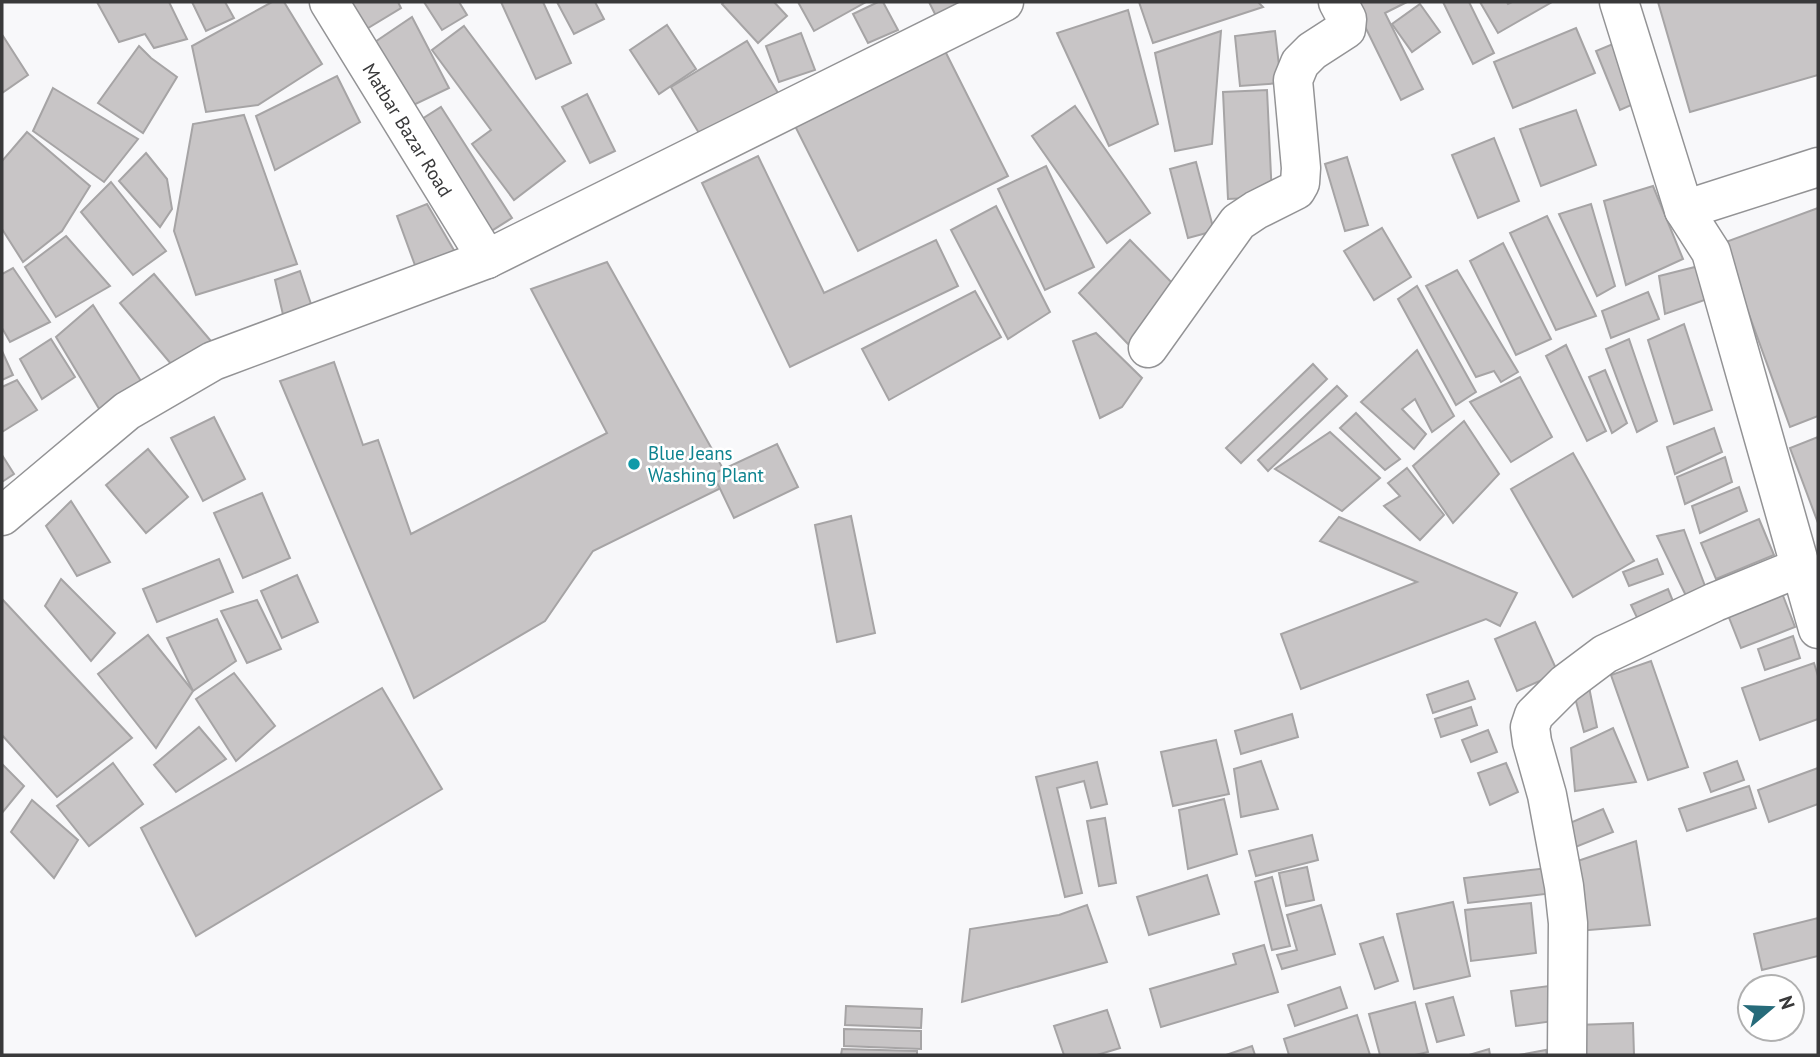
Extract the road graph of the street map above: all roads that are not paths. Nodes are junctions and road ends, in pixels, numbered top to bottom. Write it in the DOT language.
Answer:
graph roads {
  1 [pos="329,2"];
  2 [pos="1004,2"];
  3 [pos="1338,2"];
  4 [pos="1619,2"];
  5 [pos="1818,167"];
  6 [pos="1684,210"];
  7 [pos="487,259"];
  8 [pos="1147,348"];
  9 [pos="2,516"];
  10 [pos="1801,567"];
  11 [pos="1818,629"];
  12 [pos="1567,1055"];
  1 -- 7 [label="street, Matbar Bazar Road"];
  2 -- 7 [label="street"];
  3 -- 8 [label="street"];
  4 -- 6 [label="street"];
  5 -- 6 [label="street"];
  6 -- 10 [label="street"];
  7 -- 9 [label="street"];
  10 -- 11 [label="street"];
  10 -- 12 [label="street"];
}
